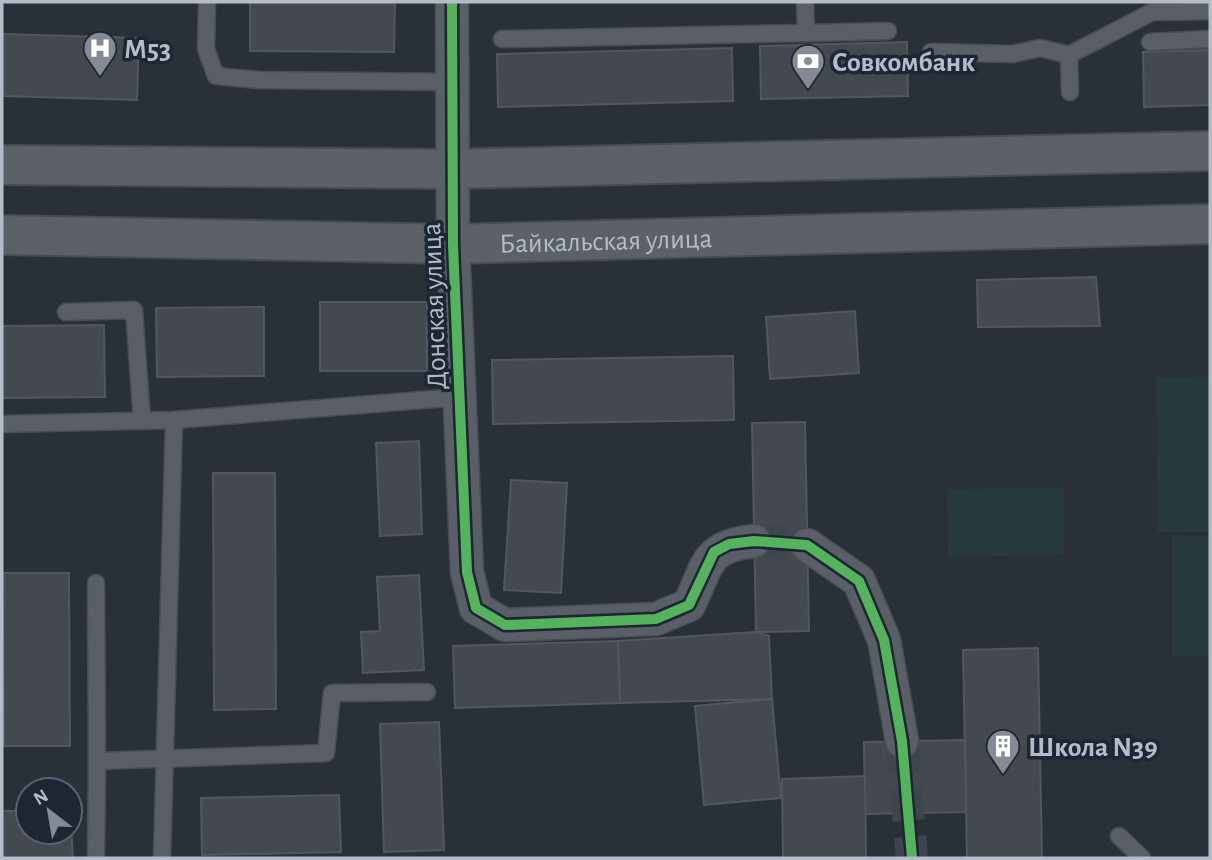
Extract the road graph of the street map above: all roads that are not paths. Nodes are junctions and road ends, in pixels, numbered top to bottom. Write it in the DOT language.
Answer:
graph roads {
  1 [pos="207,2"];
  2 [pos="452,2"];
  3 [pos="805,2"];
  4 [pos="1180,7"];
  5 [pos="1210,11"];
  6 [pos="888,31"];
  7 [pos="806,33"];
  8 [pos="502,39"];
  9 [pos="1210,39"];
  10 [pos="1150,42"];
  11 [pos="931,52"];
  12 [pos="1069,55"];
  13 [pos="452,82"];
  14 [pos="1070,92"];
  15 [pos="1210,151"];
  16 [pos="2,165"];
  17 [pos="451,169"];
  18 [pos="1210,224"];
  19 [pos="2,235"];
  20 [pos="453,244"];
  21 [pos="66,313"];
  22 [pos="460,397"];
  23 [pos="174,420"];
  24 [pos="142,421"];
  25 [pos="2,424"];
  26 [pos="754,541"];
  27 [pos="807,545"];
  28 [pos="96,583"];
  29 [pos="427,692"];
  30 [pos="902,741"];
  31 [pos="164,760"];
  32 [pos="97,761"];
  33 [pos="1119,836"];
  34 [pos="96,858"];
  35 [pos="162,858"];
  36 [pos="1142,858"];
  1 -- 13 [label="lane"];
  2 -- 13 [label="street, Донская улица"];
  3 -- 7 [label="lane"];
  4 -- 5 [label="lane"];
  4 -- 12 [label="lane"];
  6 -- 7 [label="lane"];
  7 -- 8 [label="lane"];
  9 -- 10 [label="lane"];
  11 -- 12 [label="lane"];
  12 -- 14 [label="lane"];
  13 -- 17 [label="street, Донская улица"];
  15 -- 17 [label="main road"];
  16 -- 17 [label="main road"];
  17 -- 20 [label="street, Донская улица"];
  18 -- 20 [label="main road, Байкальская улица"];
  19 -- 20 [label="main road, Байкальская улица"];
  20 -- 22 [label="street, Донская улица"];
  21 -- 24 [label="lane"];
  22 -- 23 [label="lane"];
  22 -- 26 [label="street, Донская улица"];
  23 -- 24 [label="lane"];
  23 -- 31 [label="lane"];
  24 -- 25 [label="lane"];
  27 -- 30 [label="street"];
  28 -- 32 [label="lane"];
  29 -- 31 [label="lane"];
  31 -- 32 [label="lane"];
  31 -- 35 [label="lane"];
  32 -- 34 [label="lane"];
  33 -- 36 [label="lane"];
}
